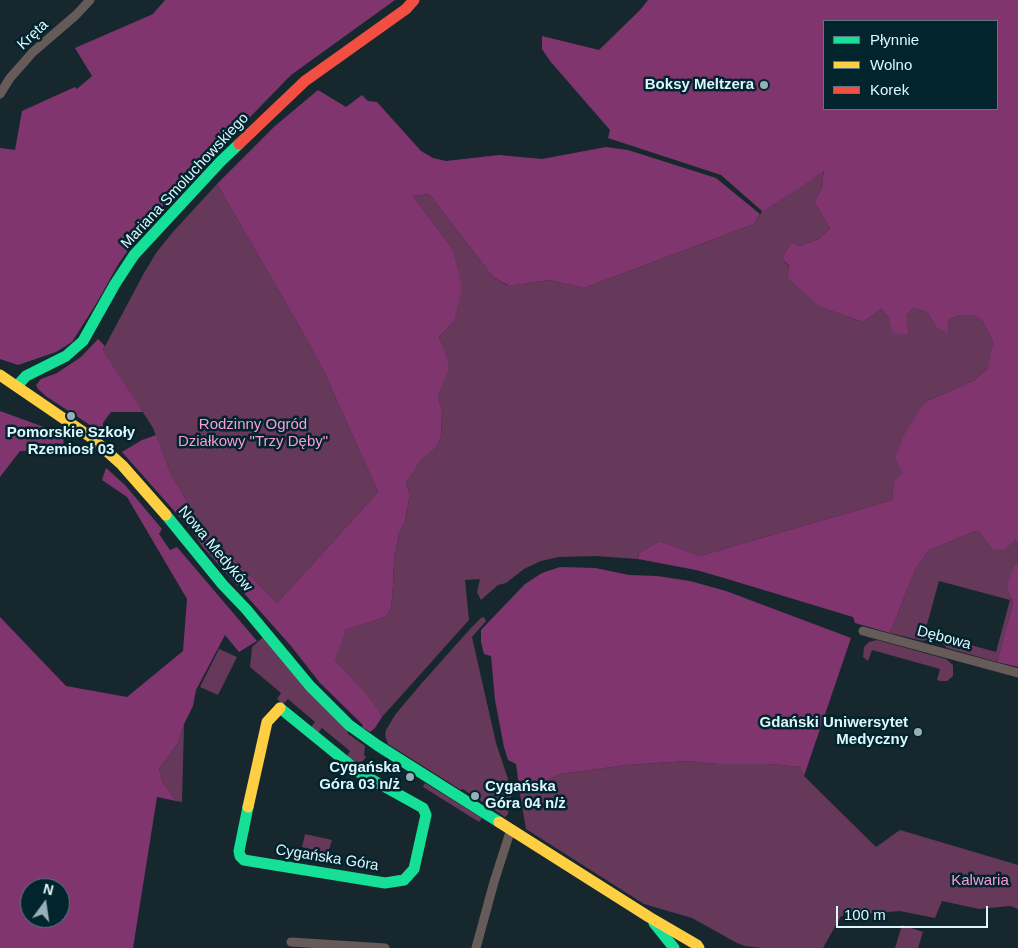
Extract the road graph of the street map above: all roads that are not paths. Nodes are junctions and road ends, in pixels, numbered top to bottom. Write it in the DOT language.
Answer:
graph roads {
  1 [pos="90,0"];
  2 [pos="414,0"];
  3 [pos="0,94"];
  4 [pos="0,375"];
  5 [pos="17,386"];
  6 [pos="863,630"];
  7 [pos="1018,673"];
  8 [pos="280,708"];
  9 [pos="512,829"];
  10 [pos="649,917"];
  11 [pos="291,942"];
  12 [pos="385,948"];
  13 [pos="476,948"];
  14 [pos="674,948"];
  15 [pos="699,948"];
  1 -- 3 [label="street, Kręta"];
  2 -- 5 [label="street, Mariana Smoluchowskiego"];
  4 -- 5 [label="street"];
  5 -- 9 [label="street, Nowa Medyków"];
  6 -- 7 [label="street, Dębowa"];
  8 -- 8 [label="street, Cygańska Góra"];
  9 -- 10 [label="street"];
  9 -- 13 [label="street"];
  10 -- 14 [label="street"];
  10 -- 15 [label="street"];
  11 -- 12 [label="street"];
}
